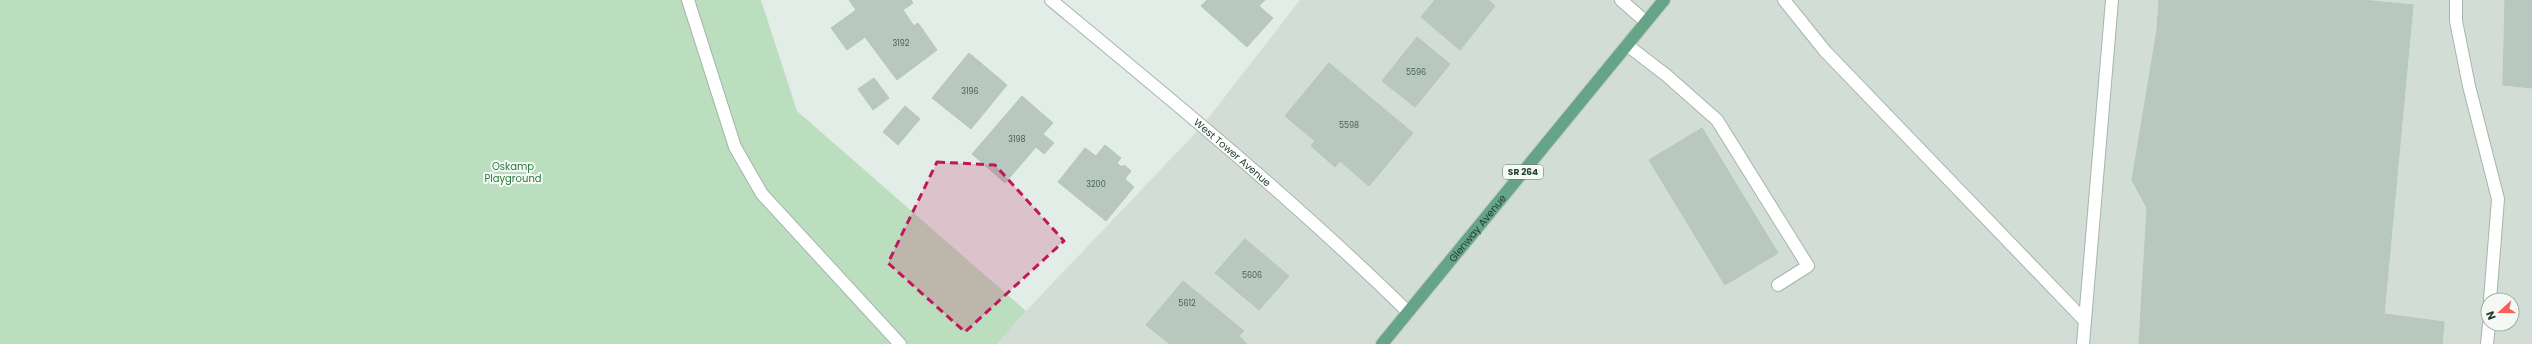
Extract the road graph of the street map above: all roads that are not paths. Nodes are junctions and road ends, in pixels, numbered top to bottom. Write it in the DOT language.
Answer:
graph roads {
  1 [pos="688,0"];
  2 [pos="1051,0"];
  3 [pos="1621,0"];
  4 [pos="1664,0"];
  5 [pos="1784,0"];
  6 [pos="2112,0"];
  7 [pos="2456,0"];
  8 [pos="1646,22"];
  9 [pos="1627,45"];
  10 [pos="1778,285"];
  11 [pos="2491,292"];
  12 [pos="1408,312"];
  13 [pos="2085,321"];
  14 [pos="2488,332"];
  15 [pos="900,344"];
  16 [pos="1382,344"];
  17 [pos="2083,344"];
  18 [pos="2487,344"];
  1 -- 15 [label="street"];
  2 -- 12 [label="street, West Tower Avenue"];
  3 -- 8 [label="street"];
  4 -- 8 [label="main road, Glenway Avenue / SR 264"];
  5 -- 13 [label="street"];
  6 -- 13 [label="street"];
  7 -- 11 [label="street"];
  8 -- 9 [label="main road, Glenway Avenue / SR 264"];
  9 -- 10 [label="street"];
  9 -- 12 [label="main road, Glenway Avenue / SR 264"];
  12 -- 16 [label="main road, Glenway Avenue / SR 264"];
  13 -- 17 [label="street"];
  14 -- 18 [label="street"];
}
